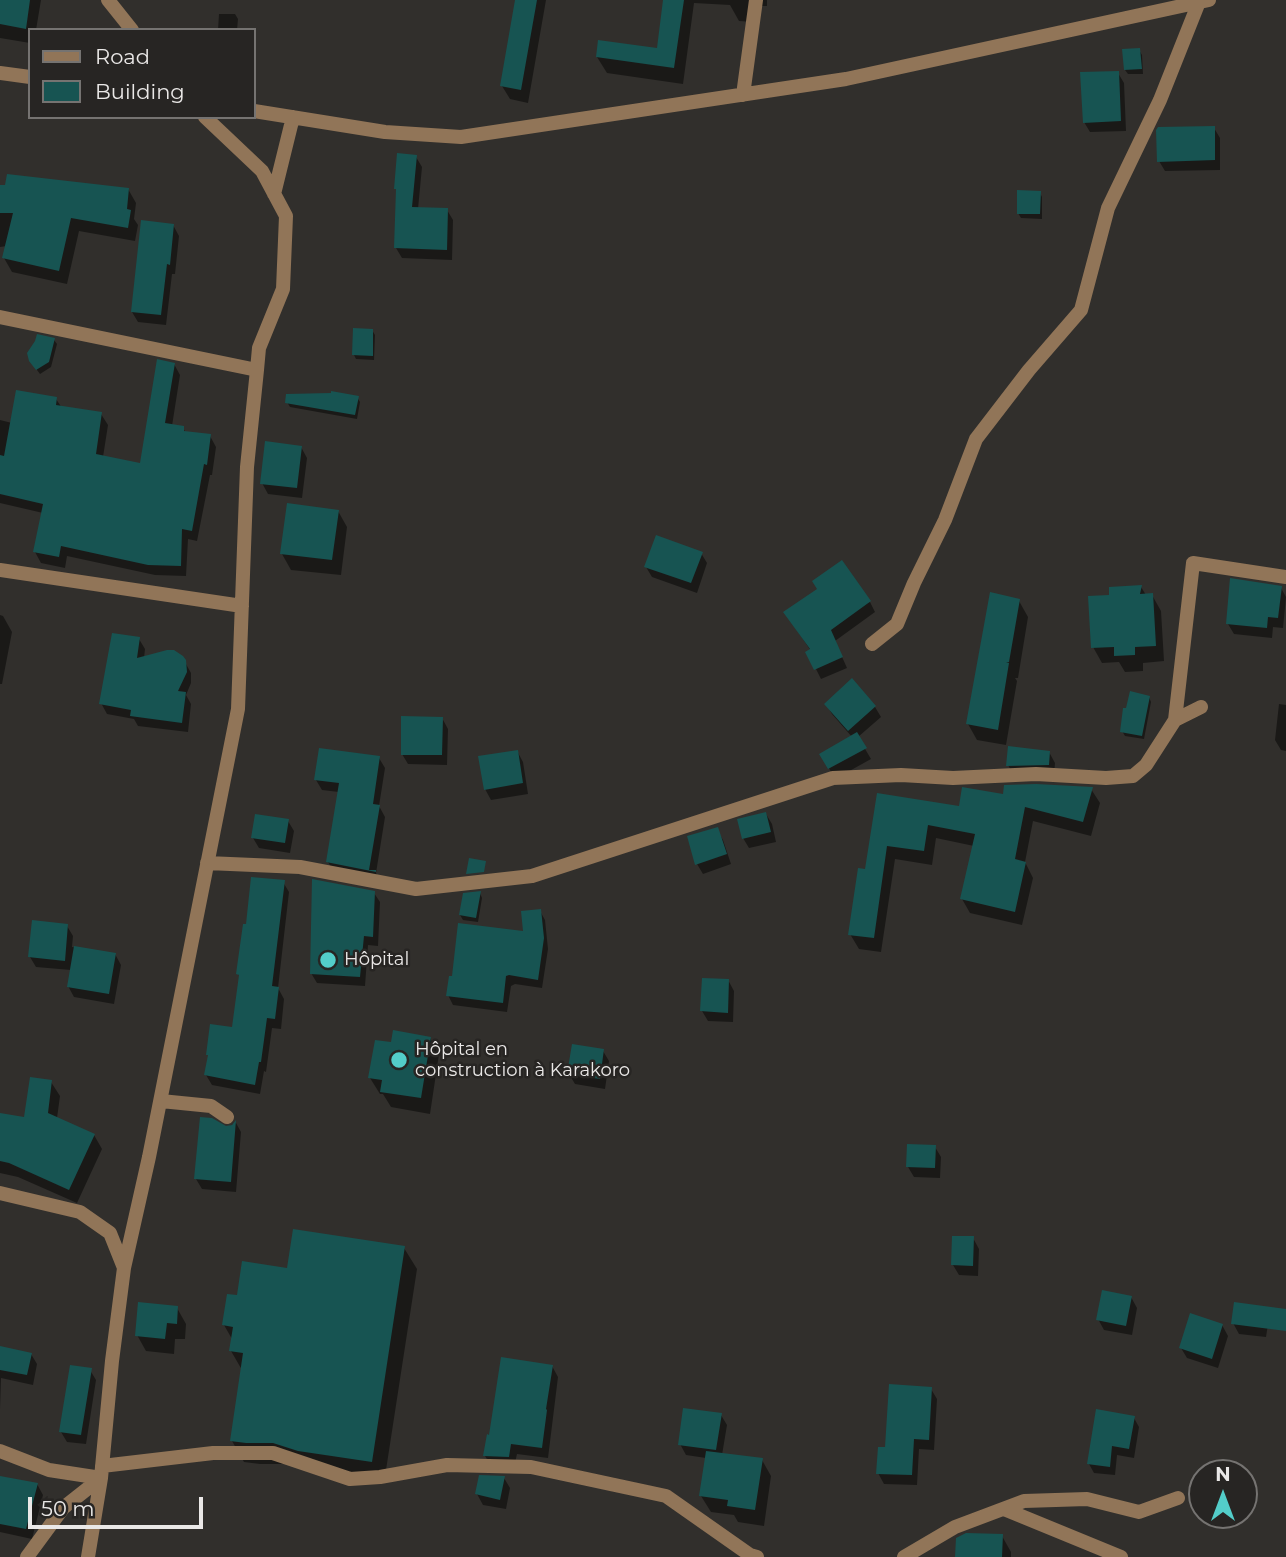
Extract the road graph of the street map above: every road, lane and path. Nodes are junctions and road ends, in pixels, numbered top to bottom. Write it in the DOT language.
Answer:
graph roads {
  1 [pos="108,0"];
  2 [pos="756,0"];
  3 [pos="1204,1"];
  4 [pos="130,28"];
  5 [pos="0,73"];
  6 [pos="28,77"];
  7 [pos="743,95"];
  8 [pos="256,111"];
  9 [pos="293,117"];
  10 [pos="207,119"];
  11 [pos="274,194"];
  12 [pos="0,317"];
  13 [pos="257,370"];
  14 [pos="0,570"];
  15 [pos="1286,577"];
  16 [pos="242,606"];
  17 [pos="872,644"];
  18 [pos="1201,707"];
  19 [pos="1175,720"];
  20 [pos="207,863"];
  21 [pos="160,1101"];
  22 [pos="227,1117"];
  23 [pos="0,1192"];
  24 [pos="124,1268"];
  25 [pos="0,1451"];
  26 [pos="102,1472"];
  27 [pos="1178,1498"];
  28 [pos="1004,1509"];
  29 [pos="27,1557"];
  30 [pos="88,1557"];
  31 [pos="757,1557"];
  32 [pos="904,1557"];
  33 [pos="1121,1557"];
  1 -- 4 [label="street"];
  2 -- 7 [label="street"];
  3 -- 7 [label="street"];
  3 -- 17 [label="street"];
  5 -- 6 [label="street"];
  7 -- 9 [label="street"];
  8 -- 9 [label="street"];
  9 -- 11 [label="street"];
  10 -- 11 [label="street"];
  11 -- 13 [label="street"];
  12 -- 13 [label="street"];
  13 -- 16 [label="street"];
  14 -- 16 [label="street"];
  15 -- 19 [label="street"];
  16 -- 20 [label="street"];
  18 -- 19 [label="street"];
  19 -- 20 [label="street"];
  20 -- 21 [label="street"];
  21 -- 22 [label="street"];
  21 -- 24 [label="street"];
  23 -- 24 [label="street"];
  24 -- 26 [label="street"];
  25 -- 26 [label="street"];
  26 -- 29 [label="street"];
  26 -- 30 [label="street"];
  26 -- 31 [label="street"];
  27 -- 28 [label="street"];
  28 -- 32 [label="street"];
  28 -- 33 [label="street"];
}
